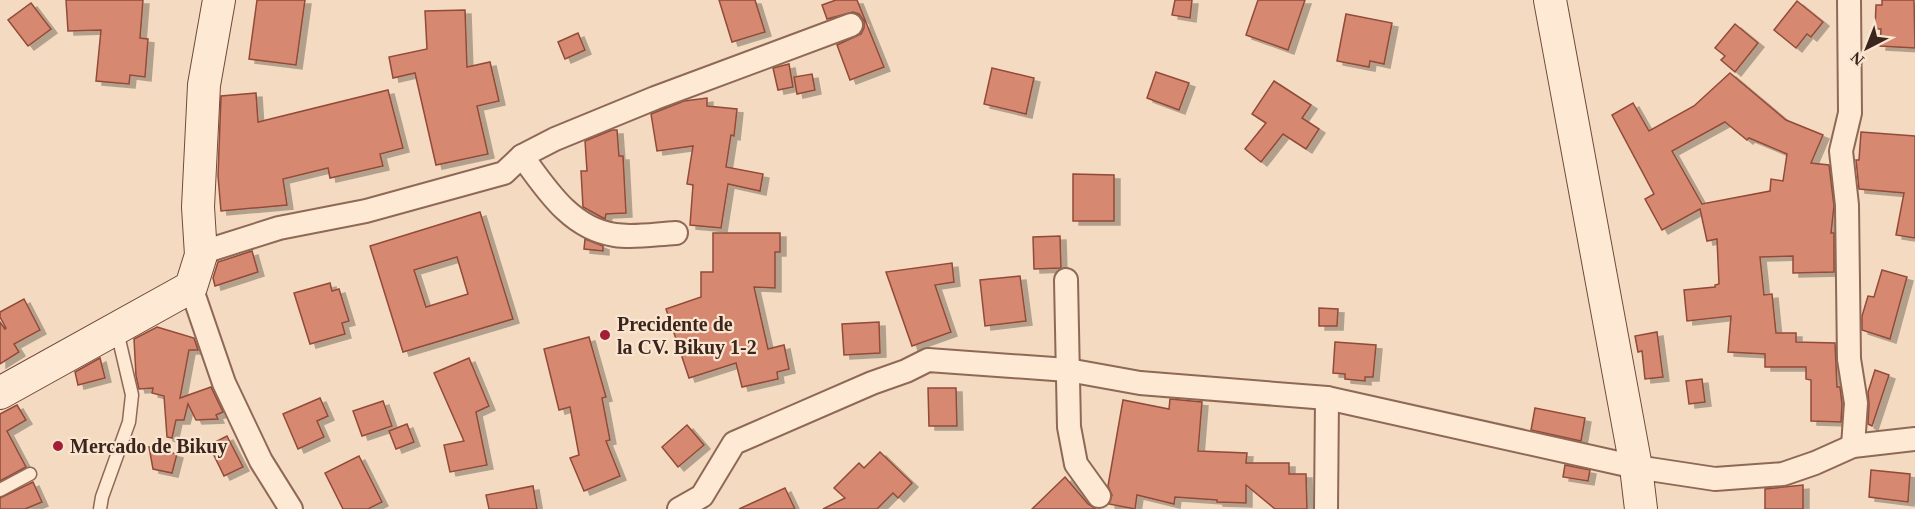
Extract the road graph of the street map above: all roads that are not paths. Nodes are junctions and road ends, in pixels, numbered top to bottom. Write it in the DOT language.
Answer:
graph roads {
  1 [pos="219,0"];
  2 [pos="1550,0"];
  3 [pos="1849,0"];
  4 [pos="851,25"];
  5 [pos="522,156"];
  6 [pos="676,233"];
  7 [pos="200,253"];
  8 [pos="1066,280"];
  9 [pos="190,287"];
  10 [pos="117,329"];
  11 [pos="1068,370"];
  12 [pos="0,393"];
  13 [pos="1327,398"];
  14 [pos="1915,439"];
  15 [pos="1853,446"];
  16 [pos="1636,467"];
  17 [pos="30,474"];
  18 [pos="0,490"];
  19 [pos="1099,496"];
  20 [pos="100,509"];
  21 [pos="291,509"];
  22 [pos="679,509"];
  23 [pos="1326,509"];
  24 [pos="1641,509"];
  1 -- 7 [label="street"];
  2 -- 16 [label="street"];
  3 -- 15 [label="street"];
  4 -- 5 [label="street"];
  5 -- 6 [label="street"];
  5 -- 7 [label="street"];
  7 -- 9 [label="street"];
  8 -- 11 [label="street"];
  9 -- 10 [label="street"];
  9 -- 21 [label="street"];
  10 -- 12 [label="street"];
  10 -- 20 [label="lane"];
  11 -- 13 [label="street"];
  11 -- 19 [label="street"];
  11 -- 22 [label="street"];
  13 -- 16 [label="street"];
  13 -- 23 [label="street"];
  14 -- 15 [label="street"];
  15 -- 16 [label="street"];
  16 -- 24 [label="street"];
  17 -- 18 [label="lane"];
}
